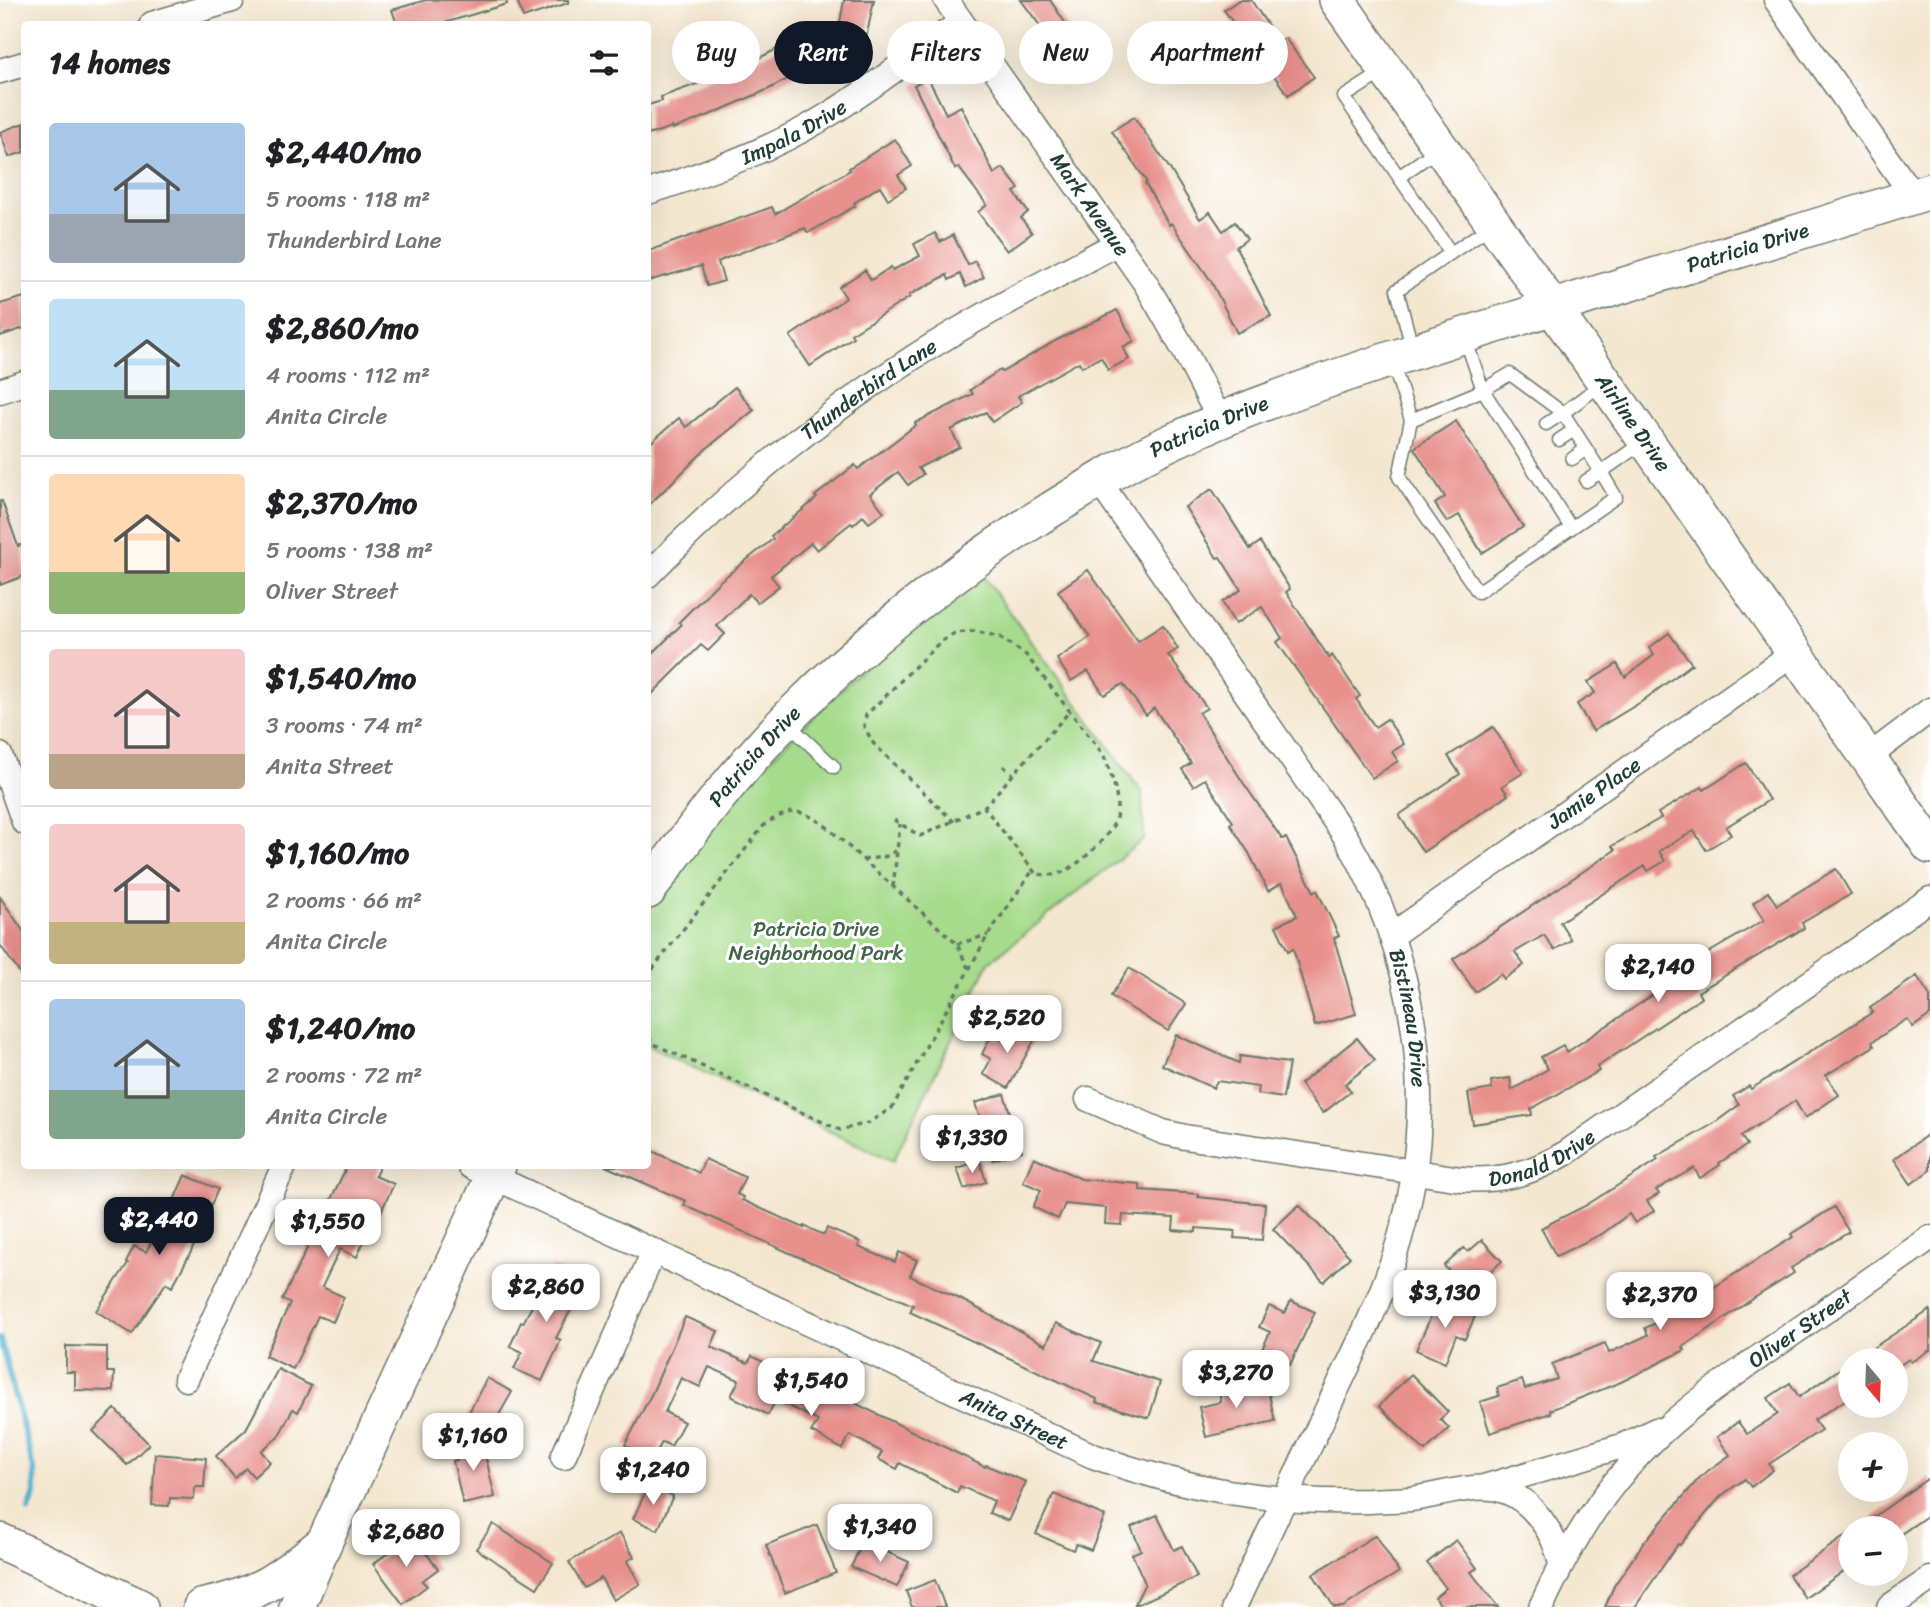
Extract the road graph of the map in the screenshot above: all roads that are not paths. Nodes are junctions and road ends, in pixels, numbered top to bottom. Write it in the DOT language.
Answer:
graph roads {
  1 [pos="232,0"];
  2 [pos="946,0"];
  3 [pos="1337,0"];
  4 [pos="1776,0"];
  5 [pos="162,21"];
  6 [pos="960,21"];
  7 [pos="21,65"];
  8 [pos="1386,70"];
  9 [pos="0,71"];
  10 [pos="887,73"];
  11 [pos="1005,84"];
  12 [pos="1441,148"];
  13 [pos="1400,176"];
  14 [pos="651,191"];
  15 [pos="1921,194"];
  16 [pos="1494,224"];
  17 [pos="1118,243"];
  18 [pos="1451,253"];
  19 [pos="1552,307"];
  20 [pos="1464,334"];
  21 [pos="1402,355"];
  22 [pos="1605,381"];
  23 [pos="21,384"];
  24 [pos="1483,390"];
  25 [pos="0,391"];
  26 [pos="1563,413"];
  27 [pos="1220,420"];
  28 [pos="1411,420"];
  29 [pos="1546,424"];
  30 [pos="1574,430"];
  31 [pos="1559,440"];
  32 [pos="1646,441"];
  33 [pos="1586,449"];
  34 [pos="1539,454"];
  35 [pos="1572,459"];
  36 [pos="1527,462"];
  37 [pos="1552,472"];
  38 [pos="1601,472"];
  39 [pos="1098,480"];
  40 [pos="1540,481"];
  41 [pos="1586,481"];
  42 [pos="1567,495"];
  43 [pos="1555,504"];
  44 [pos="1571,528"];
  45 [pos="651,572"];
  46 [pos="1794,652"];
  47 [pos="1930,710"];
  48 [pos="786,721"];
  49 [pos="0,755"];
  50 [pos="1868,757"];
  51 [pos="834,767"];
  52 [pos="21,814"];
  53 [pos="1930,846"];
  54 [pos="651,887"];
  55 [pos="1930,899"];
  56 [pos="1392,935"];
  57 [pos="1088,1099"];
  58 [pos="283,1169"];
  59 [pos="487,1169"];
  60 [pos="1414,1172"];
  61 [pos="1930,1238"];
  62 [pos="654,1251"];
  63 [pos="186,1379"];
  64 [pos="1672,1422"];
  65 [pos="563,1457"];
  66 [pos="1477,1489"];
  67 [pos="1284,1500"];
  68 [pos="0,1541"];
  69 [pos="324,1543"];
  70 [pos="1561,1564"];
  71 [pos="1930,1579"];
  72 [pos="140,1607"];
  73 [pos="201,1607"];
  74 [pos="297,1607"];
  75 [pos="1234,1607"];
  76 [pos="1541,1607"];
  77 [pos="1889,1607"];
  1 -- 5 [label="street"];
  2 -- 6 [label="street, Mark Avenue"];
  3 -- 8 [label="street, Airline Drive"];
  4 -- 15 [label="street, Patricia Drive"];
  7 -- 9 [label="street"];
  8 -- 12 [label="street, Airline Drive"];
  8 -- 13 [label="lane"];
  10 -- 14 [label="street, Impala Drive"];
  11 -- 17 [label="street, Mark Avenue"];
  12 -- 13 [label="lane"];
  12 -- 16 [label="street, Airline Drive"];
  13 -- 18 [label="lane"];
  15 -- 19 [label="street, Patricia Drive"];
  16 -- 18 [label="lane"];
  16 -- 19 [label="street, Airline Drive"];
  17 -- 27 [label="street, Mark Avenue"];
  17 -- 45 [label="street, Thunderbird Lane"];
  18 -- 21 [label="lane"];
  19 -- 20 [label="street, Patricia Drive"];
  19 -- 22 [label="street, Airline Drive"];
  20 -- 21 [label="street, Patricia Drive"];
  20 -- 24 [label="lane"];
  21 -- 27 [label="street, Patricia Drive"];
  21 -- 28 [label="lane"];
  22 -- 26 [label="lane"];
  22 -- 32 [label="street, Airline Drive"];
  23 -- 25 [label="street"];
  24 -- 26 [label="lane"];
  24 -- 28 [label="lane"];
  24 -- 36 [label="lane"];
  26 -- 29 [label="lane"];
  26 -- 30 [label="lane"];
  27 -- 39 [label="street, Patricia Drive"];
  28 -- 44 [label="lane"];
  30 -- 31 [label="lane"];
  30 -- 33 [label="lane"];
  32 -- 38 [label="lane"];
  32 -- 46 [label="street, Airline Drive"];
  33 -- 35 [label="lane"];
  33 -- 38 [label="lane"];
  34 -- 36 [label="lane"];
  36 -- 40 [label="lane"];
  37 -- 40 [label="lane"];
  38 -- 41 [label="lane"];
  38 -- 44 [label="lane"];
  39 -- 48 [label="street, Patricia Drive"];
  39 -- 56 [label="street, Bistineau Drive"];
  40 -- 43 [label="lane"];
  42 -- 43 [label="lane"];
  43 -- 44 [label="lane"];
  46 -- 50 [label="street, Airline Drive"];
  46 -- 56 [label="street, Jamie Place"];
  47 -- 50 [label="street"];
  48 -- 51 [label="lane"];
  48 -- 54 [label="street, Patricia Drive"];
  49 -- 52 [label="street"];
  50 -- 53 [label="street, Airline Drive"];
  55 -- 60 [label="street, Donald Drive"];
  56 -- 60 [label="street, Bistineau Drive"];
  57 -- 60 [label="street, Donald Drive"];
  58 -- 63 [label="street"];
  59 -- 62 [label="street, Anita Street"];
  59 -- 69 [label="street"];
  60 -- 67 [label="street, Bistineau Drive"];
  61 -- 64 [label="street, Oliver Street"];
  62 -- 65 [label="street"];
  62 -- 67 [label="street, Anita Street"];
  64 -- 66 [label="street, Oliver Street"];
  64 -- 70 [label="street, Oliver Street"];
  66 -- 67 [label="street, Anita Street"];
  66 -- 70 [label="street, Anita Street"];
  67 -- 75 [label="street, Bistineau Drive"];
  68 -- 72 [label="street"];
  69 -- 73 [label="street"];
  69 -- 74 [label="street"];
  70 -- 76 [label="street, Oliver Street"];
  71 -- 77 [label="street"];
}
